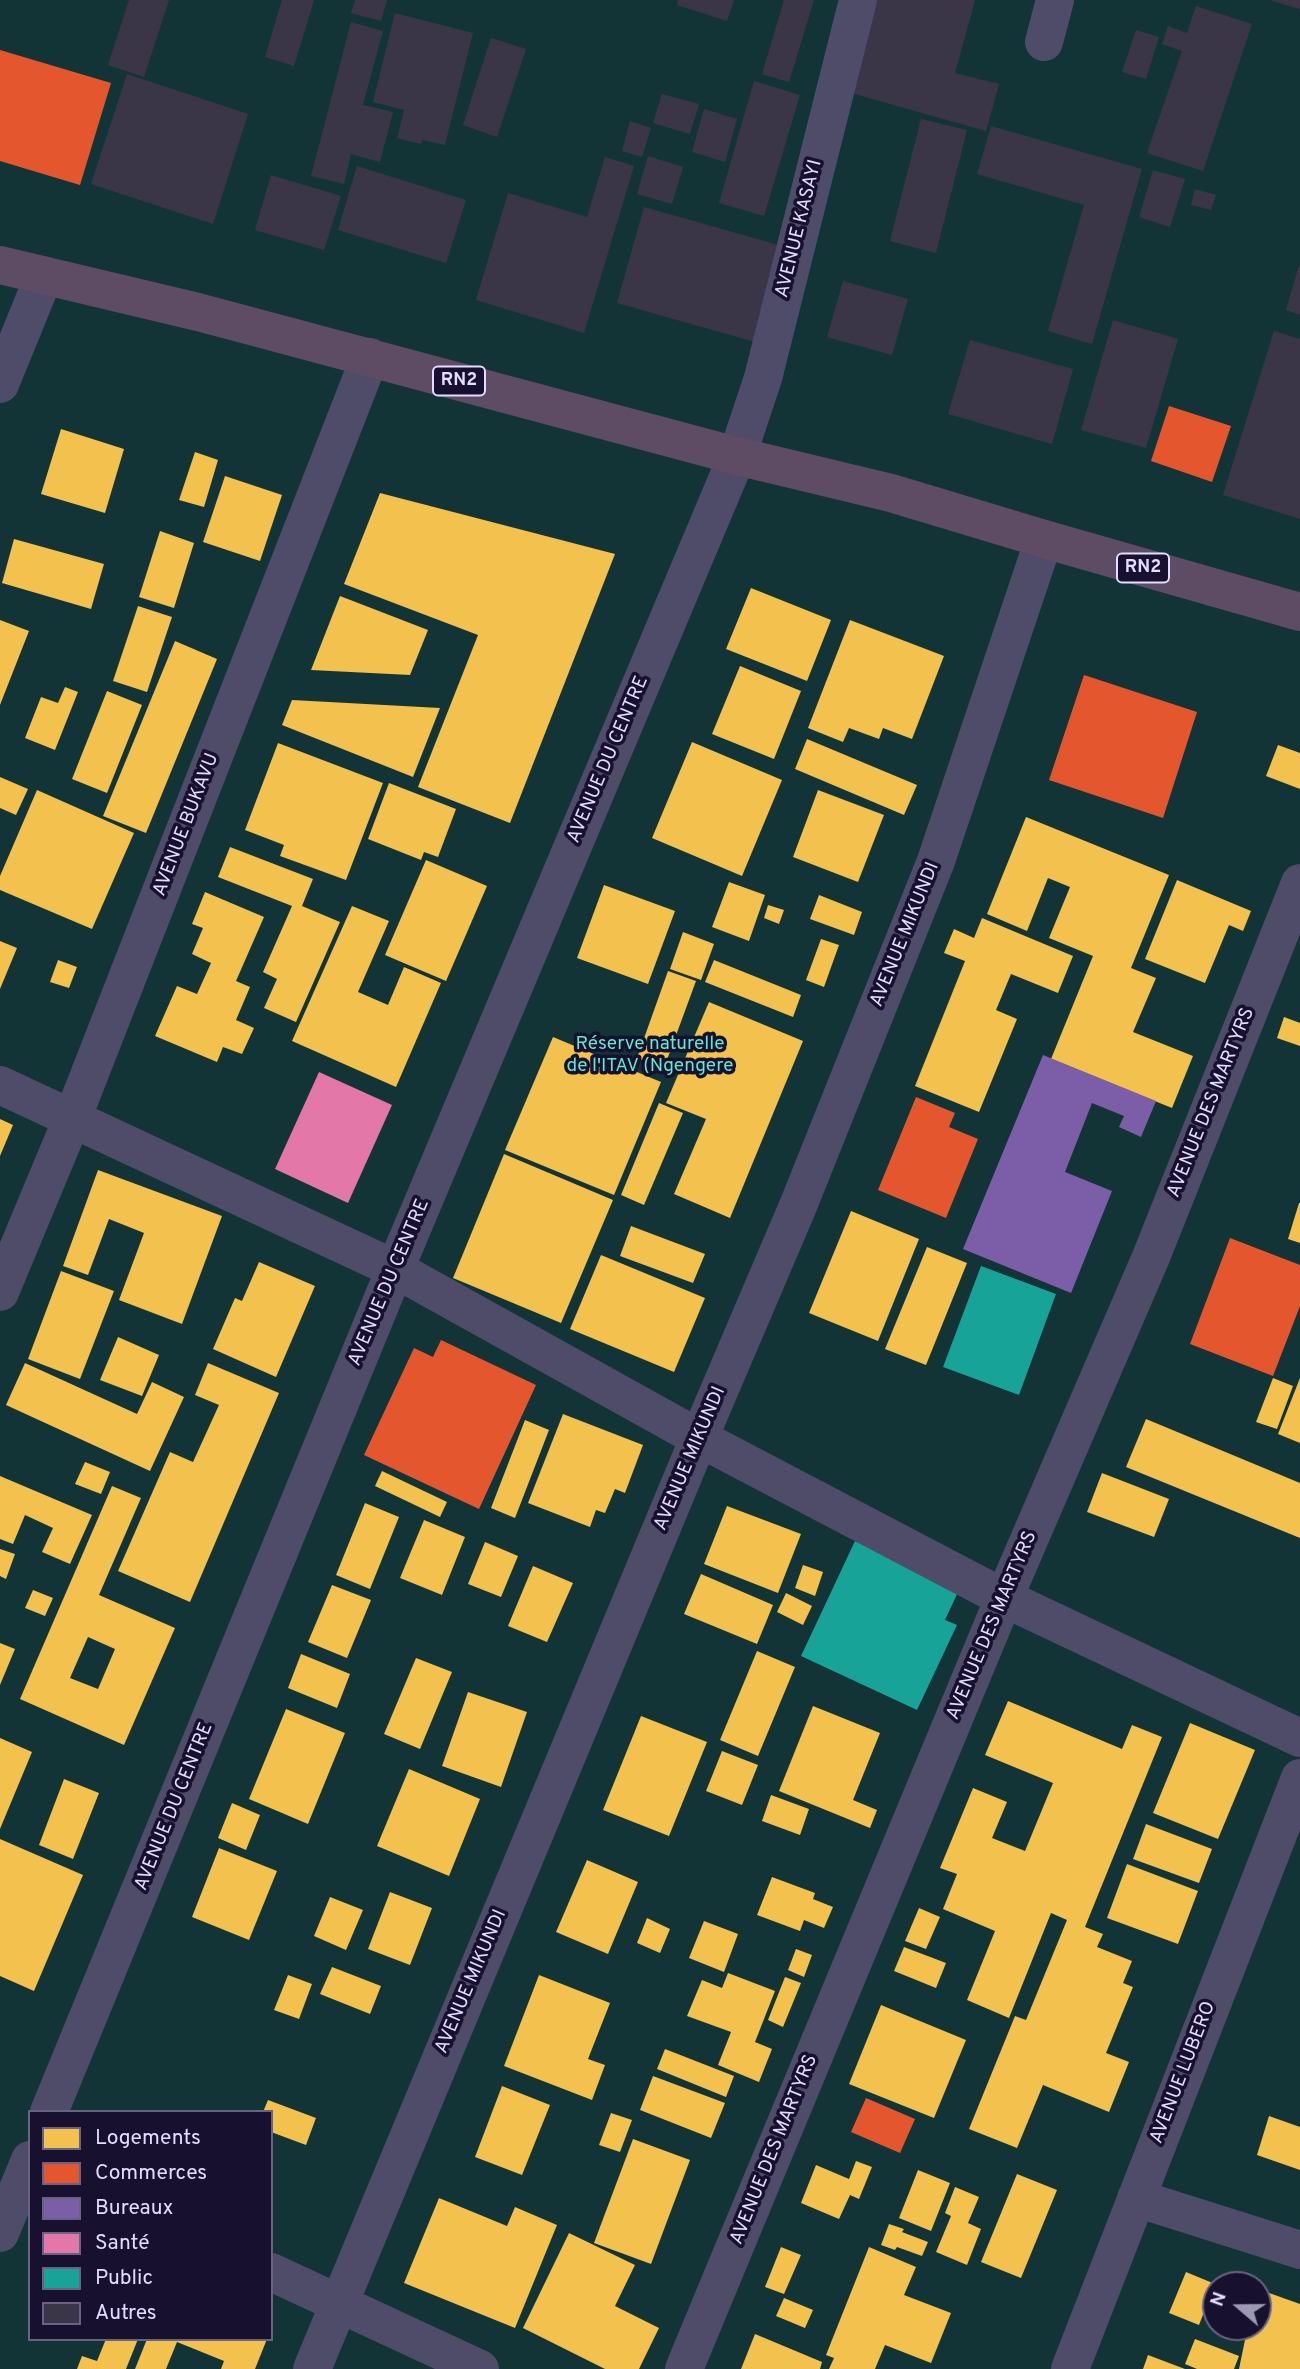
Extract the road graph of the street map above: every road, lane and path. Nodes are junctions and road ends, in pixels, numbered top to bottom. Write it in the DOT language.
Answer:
graph roads {
  1 [pos="858,0"];
  2 [pos="1055,0"];
  3 [pos="1044,42"];
  4 [pos="0,265"];
  5 [pos="44,276"];
  6 [pos="370,357"];
  7 [pos="0,384"];
  8 [pos="737,456"];
  9 [pos="1044,539"];
  10 [pos="1300,612"];
  11 [pos="1300,883"];
  12 [pos="0,1085"];
  13 [pos="72,1119"];
  14 [pos="396,1269"];
  15 [pos="0,1292"];
  16 [pos="699,1438"];
  17 [pos="1004,1598"];
  18 [pos="1300,1738"];
  19 [pos="1297,1795"];
  20 [pos="51,2110"];
  21 [pos="22,2159"];
  22 [pos="1136,2198"];
  23 [pos="0,2233"];
  24 [pos="1300,2250"];
  25 [pos="273,2273"];
  26 [pos="339,2302"];
  27 [pos="312,2369"];
  28 [pos="480,2369"];
  29 [pos="684,2369"];
  30 [pos="1070,2369"];
  1 -- 8 [label="street, AVENUE KASAYI"];
  2 -- 3 [label="street"];
  4 -- 5 [label="highway, RN2"];
  5 -- 6 [label="highway, RN2"];
  5 -- 7 [label="street"];
  6 -- 8 [label="highway, RN2"];
  6 -- 13 [label="street, AVENUE BUKAVU"];
  8 -- 9 [label="highway, RN2"];
  8 -- 14 [label="street, AVENUE DU CENTRE"];
  9 -- 10 [label="highway, RN2"];
  9 -- 16 [label="street, AVENUE MIKUNDI"];
  11 -- 17 [label="street, AVENUE DES MARTYRS"];
  12 -- 13 [label="street"];
  13 -- 14 [label="street"];
  13 -- 15 [label="street, AVENUE BUKAVU"];
  14 -- 16 [label="street"];
  14 -- 20 [label="street, AVENUE DU CENTRE"];
  16 -- 17 [label="street"];
  16 -- 26 [label="street, AVENUE MIKUNDI"];
  17 -- 18 [label="street"];
  17 -- 29 [label="street, AVENUE DES MARTYRS"];
  19 -- 22 [label="street, AVENUE LUBERO"];
  21 -- 23 [label="street"];
  22 -- 24 [label="street"];
  22 -- 30 [label="street, AVENUE LUBERO"];
  25 -- 26 [label="street"];
  26 -- 27 [label="street, AVENUE MIKUNDI"];
  26 -- 28 [label="street"];
}
